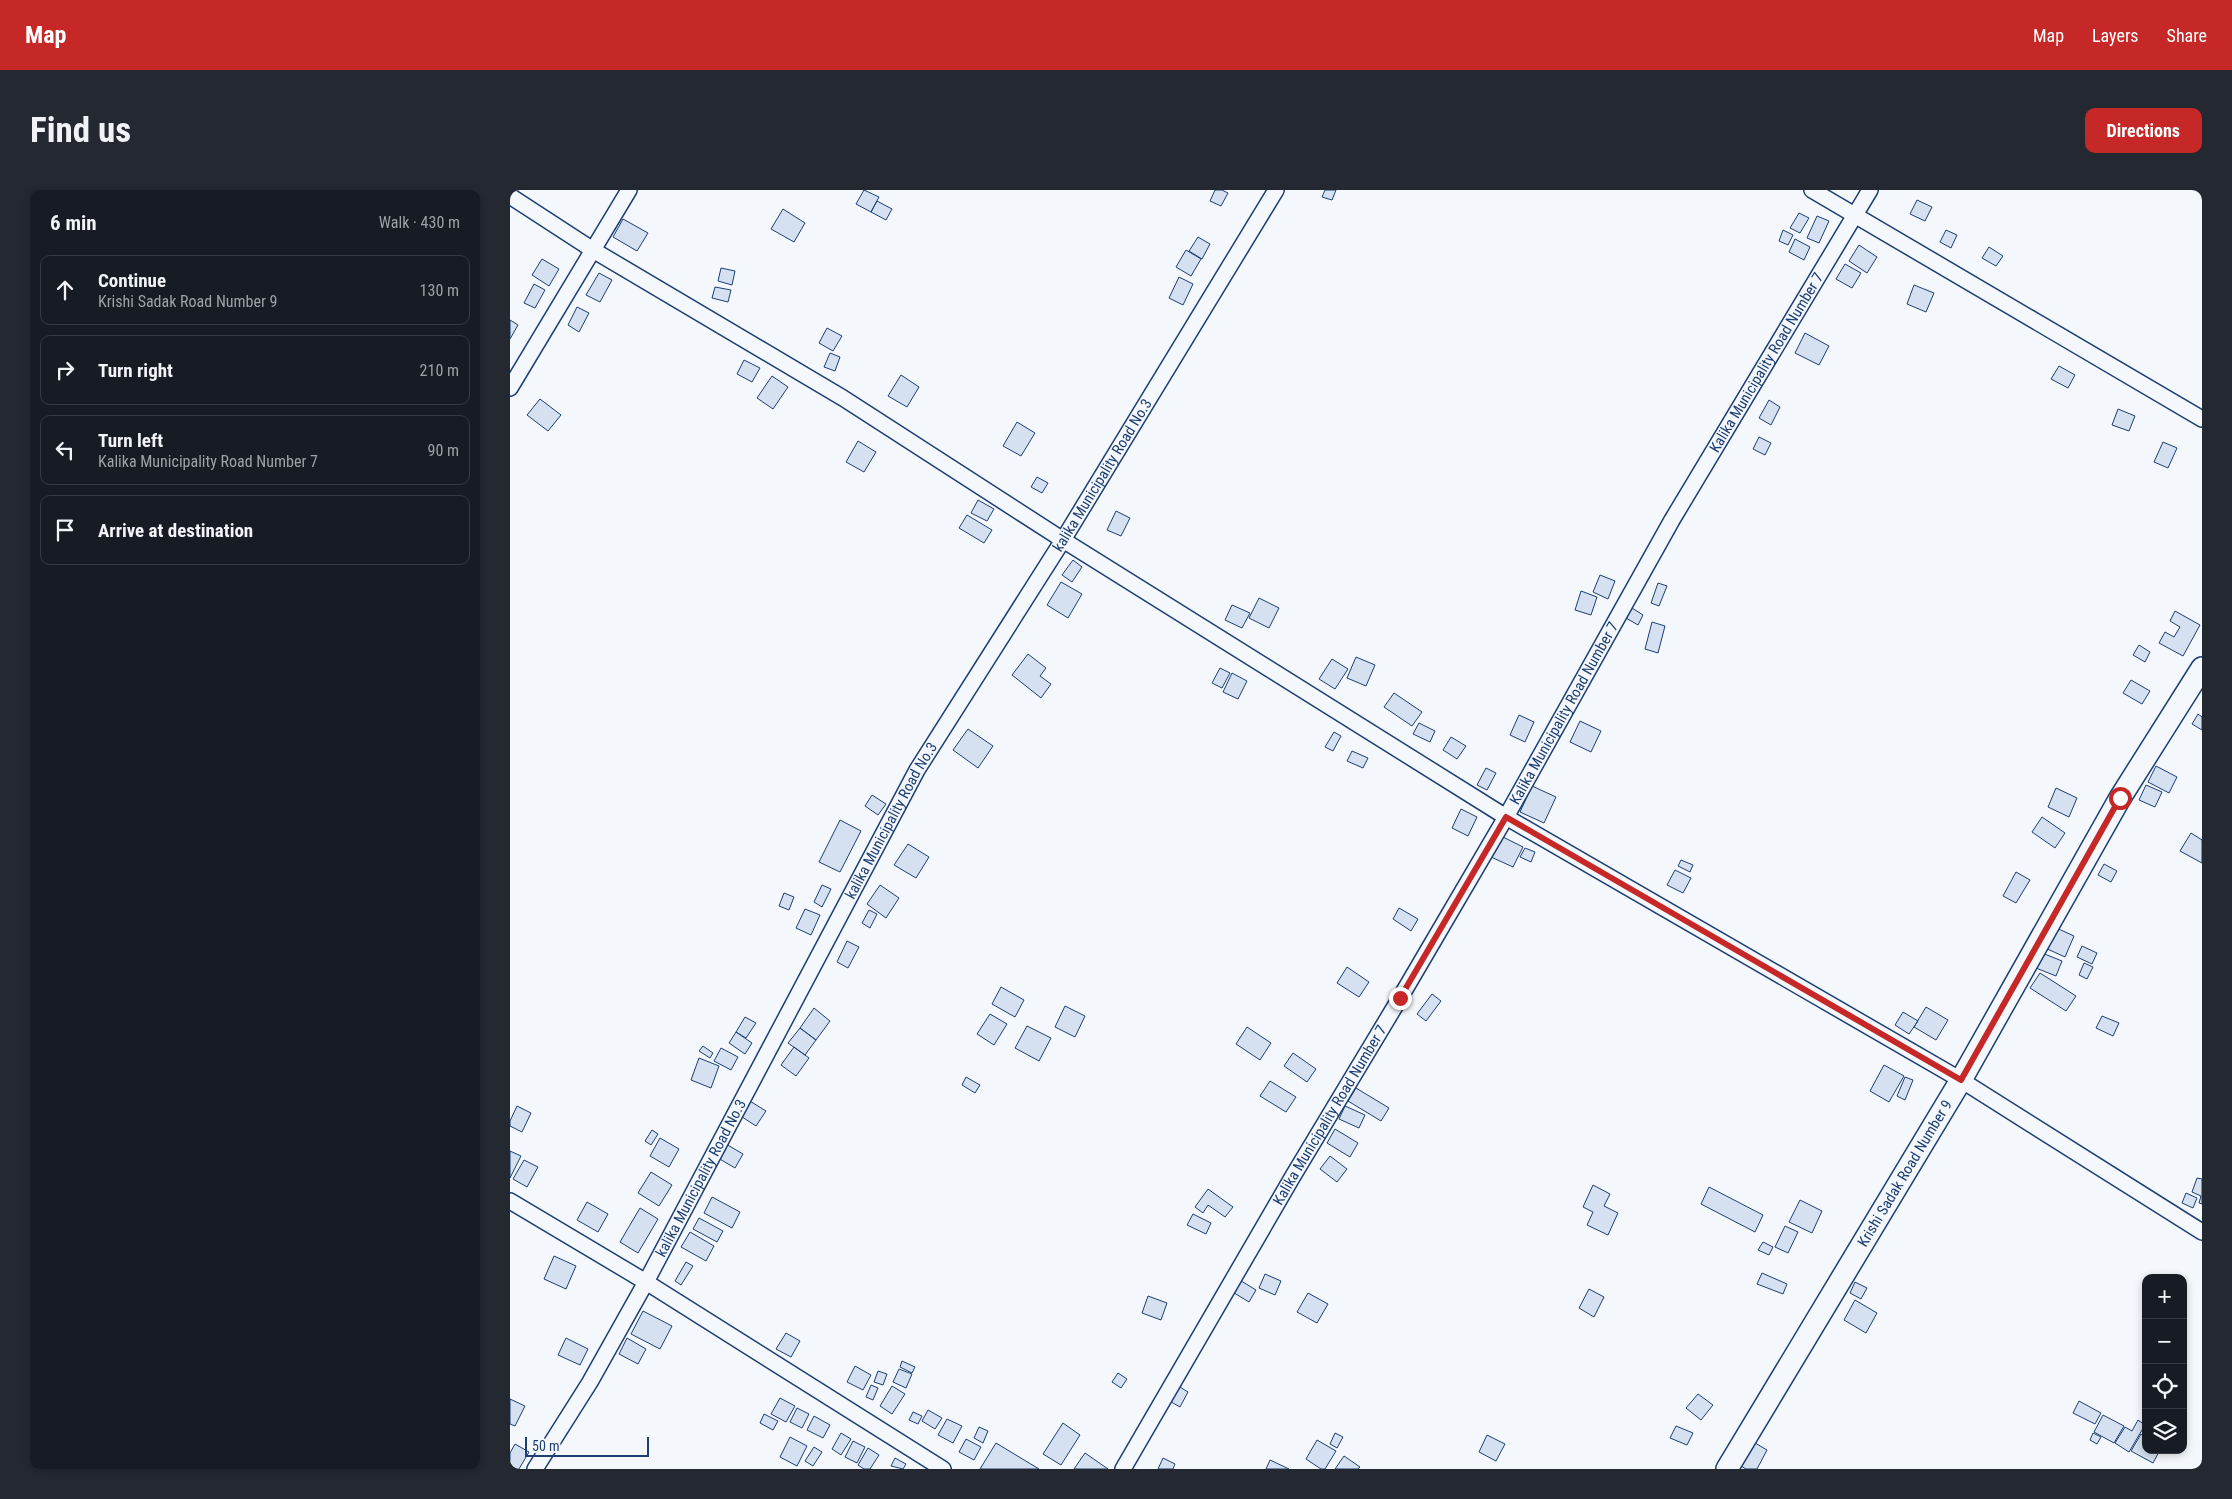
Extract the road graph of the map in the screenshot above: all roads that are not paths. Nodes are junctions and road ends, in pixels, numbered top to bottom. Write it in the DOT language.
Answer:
graph roads {
  1 [pos="629,190"];
  2 [pos="1276,190"];
  3 [pos="1812,190"];
  4 [pos="1870,190"];
  5 [pos="510,196"];
  6 [pos="1854,216"];
  7 [pos="593,250"];
  8 [pos="510,388"];
  9 [pos="2202,419"];
  10 [pos="1063,540"];
  11 [pos="2202,668"];
  12 [pos="1506,817"];
  13 [pos="1961,1080"];
  14 [pos="510,1201"];
  15 [pos="2202,1232"];
  16 [pos="646,1282"];
  17 [pos="535,1469"];
  18 [pos="943,1469"];
  19 [pos="1123,1469"];
  20 [pos="1727,1469"];
  1 -- 7 [label="street"];
  2 -- 10 [label="street, kalika Municipality Road No.3"];
  3 -- 6 [label="street"];
  4 -- 6 [label="street, Kalika Municipality Road Number 7"];
  5 -- 7 [label="street"];
  6 -- 9 [label="street"];
  6 -- 12 [label="street, Kalika Municipality Road Number 7"];
  7 -- 8 [label="street"];
  7 -- 10 [label="street"];
  10 -- 12 [label="street"];
  10 -- 16 [label="street, kalika Municipality Road No.3"];
  11 -- 13 [label="street, Krishi Sadak Road Number 9"];
  12 -- 13 [label="street"];
  12 -- 19 [label="street, Kalika Municipality Road Number 7"];
  13 -- 15 [label="street"];
  13 -- 20 [label="street, Krishi Sadak Road Number 9"];
  14 -- 16 [label="street"];
  16 -- 17 [label="street, kalika Municipality Road No.3"];
  16 -- 18 [label="street"];
}
